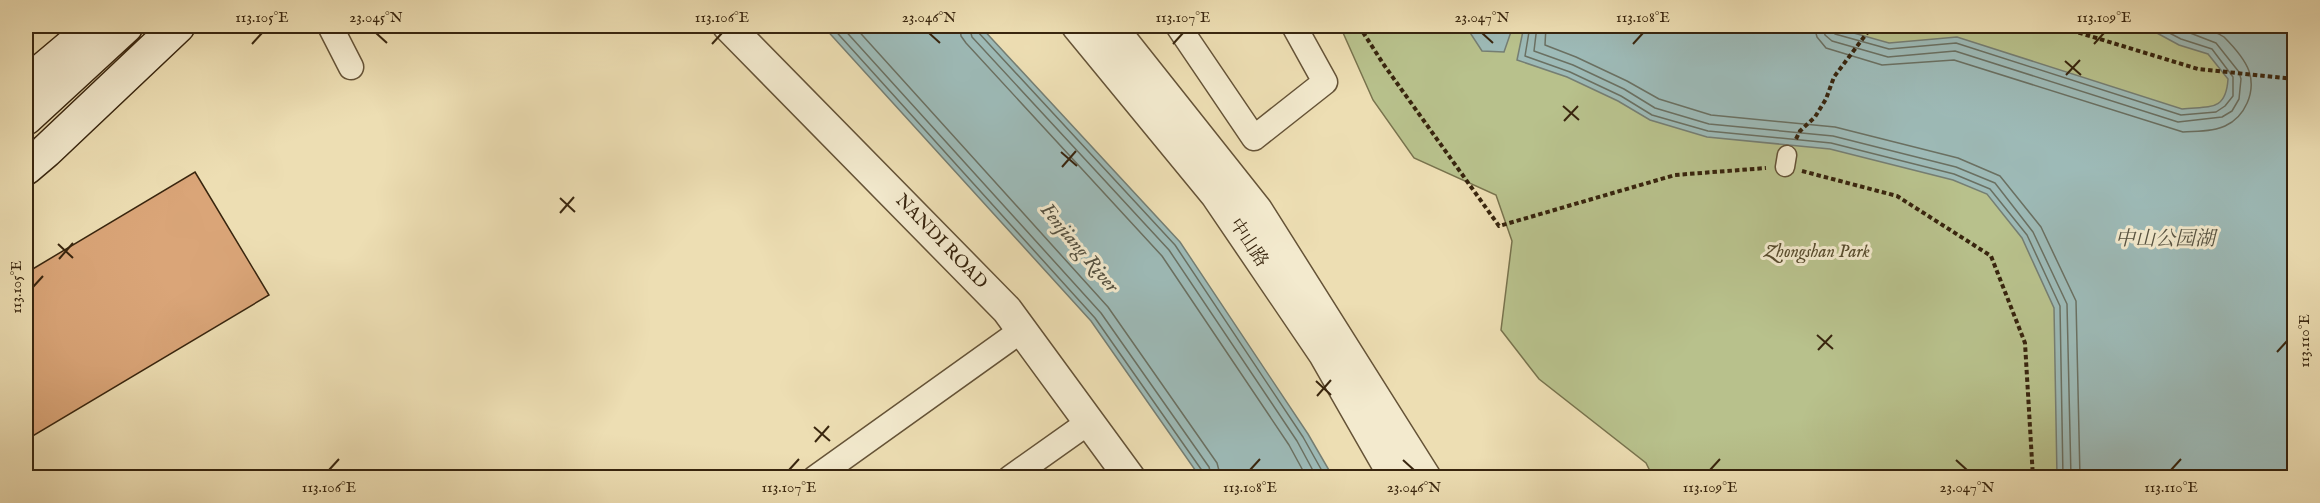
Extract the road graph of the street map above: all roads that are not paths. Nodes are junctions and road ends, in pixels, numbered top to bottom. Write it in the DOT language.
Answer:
graph roads {
  1 [pos="63,26"];
  2 [pos="95,26"];
  3 [pos="126,26"];
  4 [pos="178,26"];
  5 [pos="330,26"];
  6 [pos="729,26"];
  7 [pos="1178,26"];
  8 [pos="1294,26"];
  9 [pos="1103,30"];
  10 [pos="26,54"];
  11 [pos="351,67"];
  12 [pos="26,84"];
  13 [pos="26,118"];
  14 [pos="26,168"];
  15 [pos="1022,330"];
  16 [pos="1089,422"];
  17 [pos="1014,476"];
  18 [pos="815,477"];
  19 [pos="1130,477"];
  20 [pos="1395,477"];
  21 [pos="1426,477"];
  1 -- 10 [label="main road"];
  2 -- 12 [label="main road"];
  3 -- 13 [label="main road"];
  4 -- 14 [label="main road"];
  5 -- 11 [label="street"];
  6 -- 15 [label="street, NANDI ROAD"];
  7 -- 8 [label="street"];
  9 -- 20 [label="street, 中山路"];
  9 -- 21 [label="street, 中山路"];
  15 -- 16 [label="street, NANDI ROAD"];
  15 -- 18 [label="street"];
  16 -- 17 [label="street"];
  16 -- 19 [label="street, NANDI ROAD"];
}
